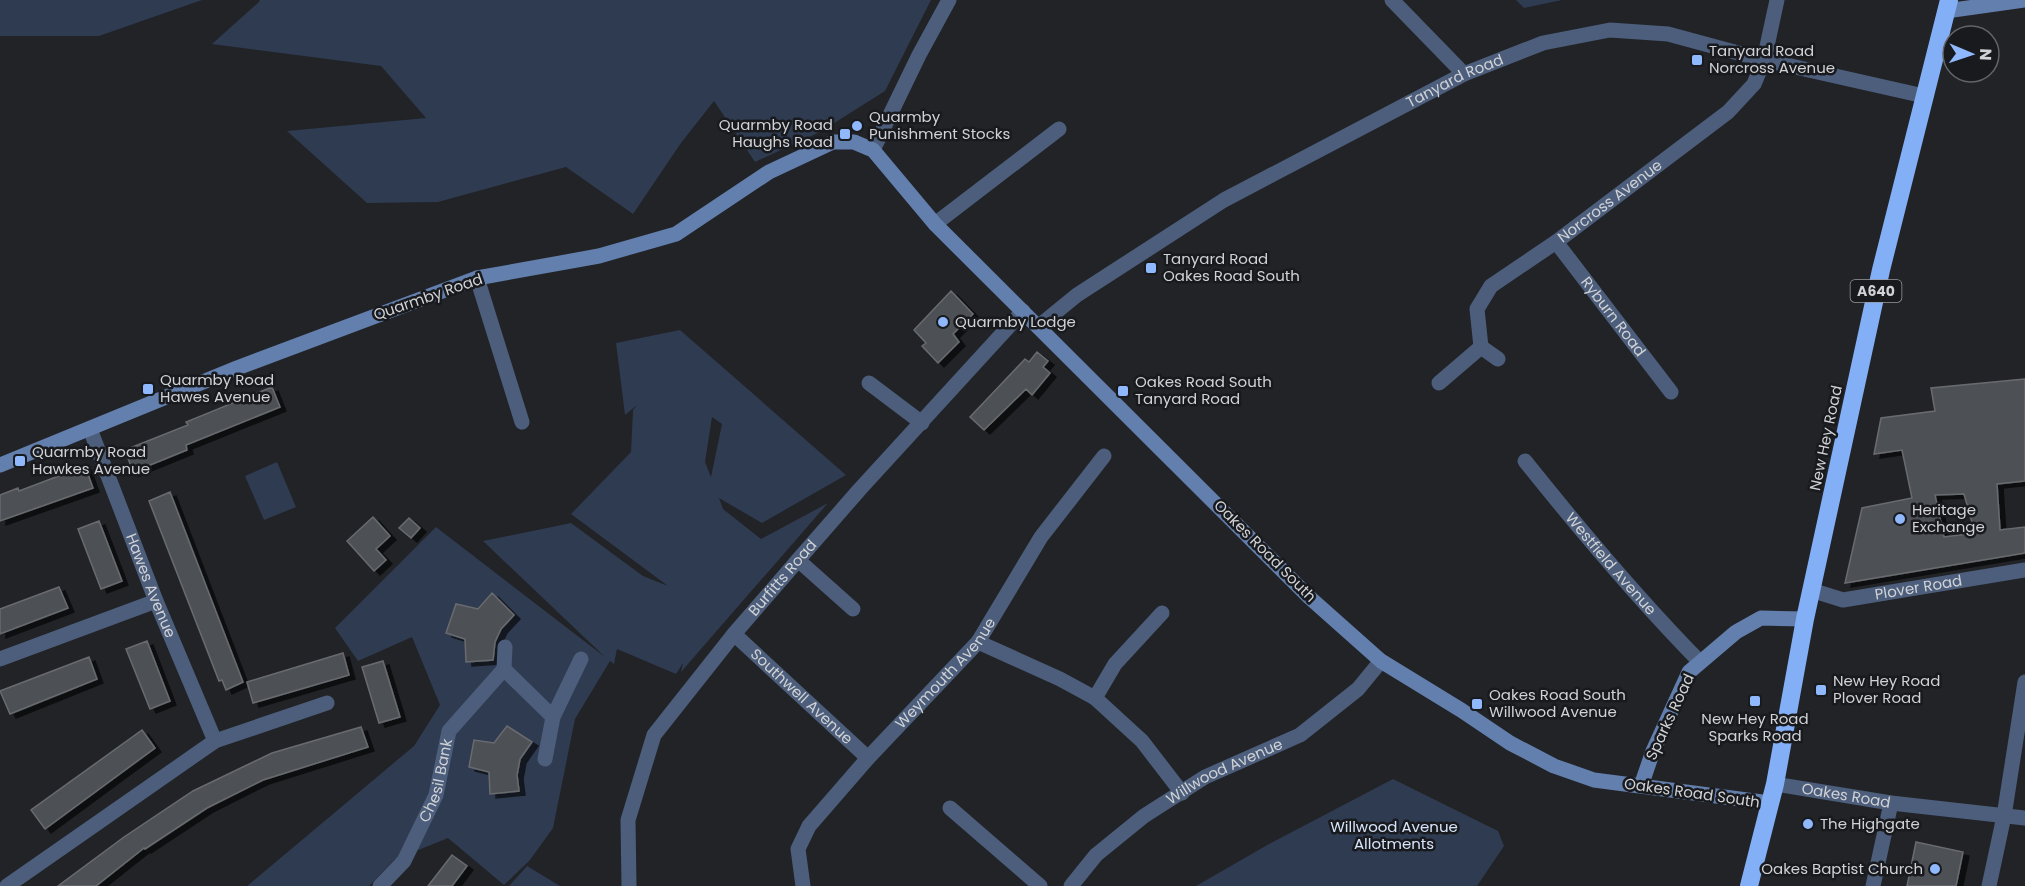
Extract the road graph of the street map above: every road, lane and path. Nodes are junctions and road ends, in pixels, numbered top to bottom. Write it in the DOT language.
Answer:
graph roads {
  1 [pos="949,0"];
  2 [pos="956,0"];
  3 [pos="1392,0"];
  4 [pos="1777,0"];
  5 [pos="2025,0"];
  6 [pos="1948,6"];
  7 [pos="919,55"];
  8 [pos="1764,60"];
  9 [pos="1464,74"];
  10 [pos="1924,96"];
  11 [pos="1059,129"];
  12 [pos="854,142"];
  13 [pos="873,150"];
  14 [pos="935,224"];
  15 [pos="1556,242"];
  16 [pos="477,278"];
  17 [pos="1023,311"];
  18 [pos="1039,326"];
  19 [pos="1480,347"];
  20 [pos="1498,359"];
  21 [pos="869,383"];
  22 [pos="1439,383"];
  23 [pos="1671,392"];
  24 [pos="522,422"];
  25 [pos="922,423"];
  26 [pos="90,429"];
  27 [pos="1104,456"];
  28 [pos="1526,461"];
  29 [pos="0,465"];
  30 [pos="798,560"];
  31 [pos="2025,570"];
  32 [pos="1811,590"];
  33 [pos="156,601"];
  34 [pos="853,609"];
  35 [pos="1162,613"];
  36 [pos="1805,619"];
  37 [pos="734,634"];
  38 [pos="978,642"];
  39 [pos="505,647"];
  40 [pos="0,659"];
  41 [pos="581,659"];
  42 [pos="1381,661"];
  43 [pos="1700,662"];
  44 [pos="504,669"];
  45 [pos="2025,682"];
  46 [pos="1095,698"];
  47 [pos="327,703"];
  48 [pos="552,717"];
  49 [pos="215,741"];
  50 [pos="868,758"];
  51 [pos="545,759"];
  52 [pos="1775,784"];
  53 [pos="1641,786"];
  54 [pos="1182,792"];
  55 [pos="1770,803"];
  56 [pos="1891,803"];
  57 [pos="950,808"];
  58 [pos="2004,816"];
  59 [pos="2025,818"];
  60 [pos="7,886"];
  61 [pos="380,886"];
  62 [pos="629,886"];
  63 [pos="803,886"];
  64 [pos="1041,886"];
  65 [pos="1071,886"];
  66 [pos="1749,886"];
  67 [pos="1873,886"];
  68 [pos="1989,886"];
  1 -- 7 [label="street"];
  2 -- 7 [label="street"];
  3 -- 9 [label="street"];
  4 -- 8 [label="street, Norcross Avenue"];
  5 -- 6 [label="street"];
  6 -- 10 [label="highway, New Hey Road / A640"];
  7 -- 13 [label="street"];
  8 -- 9 [label="street, Tanyard Road"];
  8 -- 10 [label="street, Tanyard Road"];
  8 -- 15 [label="street, Norcross Avenue"];
  9 -- 18 [label="street, Tanyard Road"];
  10 -- 32 [label="highway, New Hey Road / A640"];
  11 -- 14 [label="street"];
  12 -- 13 [label="street, Oakes Road South"];
  12 -- 16 [label="street, Quarmby Road"];
  13 -- 14 [label="street, Oakes Road South"];
  14 -- 17 [label="street, Oakes Road South"];
  15 -- 19 [label="street, Norcross Avenue"];
  15 -- 23 [label="street, Ryburn Road"];
  16 -- 24 [label="street"];
  16 -- 26 [label="street, Quarmby Road"];
  17 -- 18 [label="street, Oakes Road South"];
  17 -- 25 [label="street, Burfitts Road"];
  18 -- 42 [label="street, Oakes Road South"];
  19 -- 20 [label="street"];
  19 -- 22 [label="street"];
  21 -- 25 [label="street"];
  25 -- 30 [label="street, Burfitts Road"];
  26 -- 29 [label="street, Quarmby Road"];
  26 -- 33 [label="street, Hawes Avenue"];
  27 -- 38 [label="street, Weymouth Avenue"];
  28 -- 43 [label="street, Westfield Avenue"];
  30 -- 34 [label="street"];
  30 -- 37 [label="street, Burfitts Road"];
  31 -- 32 [label="street, Plover Road"];
  32 -- 36 [label="highway, New Hey Road / A640"];
  33 -- 40 [label="street"];
  33 -- 49 [label="street, Hawes Avenue"];
  35 -- 46 [label="street"];
  36 -- 43 [label="street, Sparks Road"];
  36 -- 52 [label="highway, New Hey Road / A640"];
  37 -- 50 [label="street, Southwell Avenue"];
  37 -- 62 [label="street, Burfitts Road"];
  38 -- 46 [label="street"];
  38 -- 50 [label="street, Weymouth Avenue"];
  39 -- 44 [label="street"];
  41 -- 48 [label="street"];
  42 -- 53 [label="street, Oakes Road South"];
  42 -- 54 [label="street, Willwood Avenue"];
  43 -- 53 [label="street, Sparks Road"];
  44 -- 48 [label="street"];
  44 -- 61 [label="street, Chesil Bank"];
  45 -- 58 [label="street"];
  46 -- 54 [label="street"];
  47 -- 49 [label="street"];
  48 -- 51 [label="street"];
  49 -- 60 [label="street"];
  50 -- 63 [label="street, Weymouth Avenue"];
  52 -- 55 [label="highway, New Hey Road / A640"];
  52 -- 56 [label="street, Oakes Road"];
  53 -- 55 [label="street, Oakes Road South"];
  54 -- 65 [label="street, Willwood Avenue"];
  55 -- 66 [label="highway, New Hey Road / A640"];
  56 -- 58 [label="street, Oakes Road"];
  56 -- 67 [label="street"];
  57 -- 64 [label="street"];
  58 -- 59 [label="street, Oakes Road"];
  58 -- 68 [label="street"];
}
